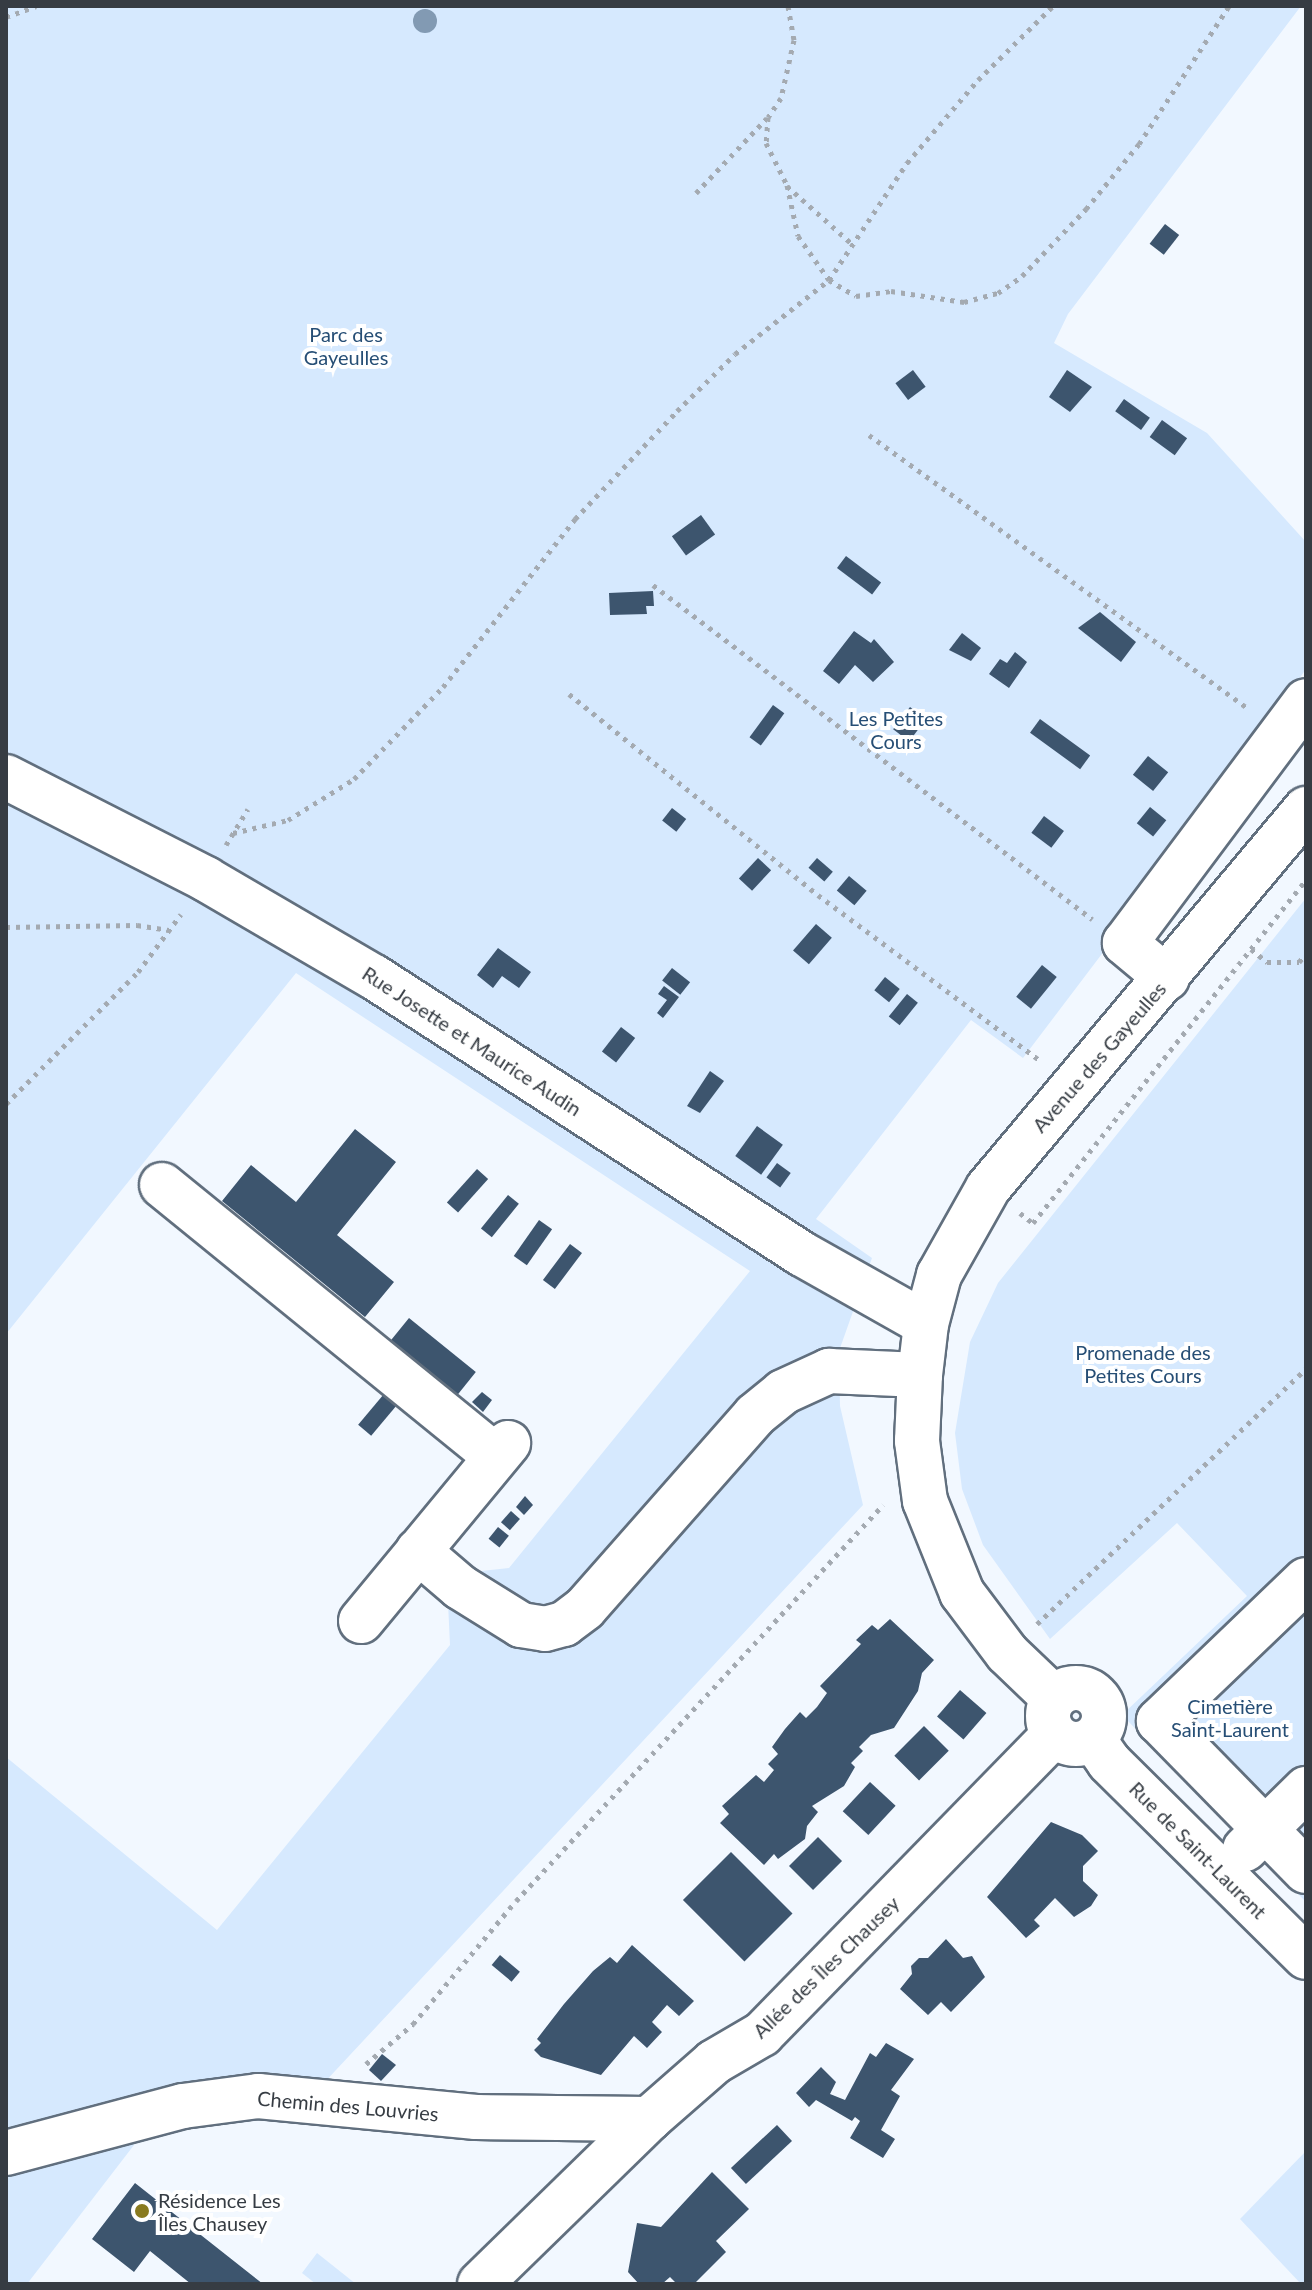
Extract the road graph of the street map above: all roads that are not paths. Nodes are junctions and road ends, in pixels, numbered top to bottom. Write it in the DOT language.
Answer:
graph roads {
  1 [pos="1294,716"];
  2 [pos="6,777"];
  3 [pos="1306,809"];
  4 [pos="1167,978"];
  5 [pos="162,1185"];
  6 [pos="926,1324"];
  7 [pos="920,1375"];
  8 [pos="418,1551"];
  9 [pos="1304,1587"];
  10 [pos="361,1621"];
  11 [pos="1067,1724"];
  12 [pos="1306,1789"];
  13 [pos="1265,1829"];
  14 [pos="1306,1871"];
  15 [pos="1221,1873"];
  16 [pos="1306,1957"];
  17 [pos="649,2119"];
  18 [pos="6,2153"];
  19 [pos="480,2284"];
  1 -- 4 [label="street"];
  2 -- 6 [label="street, Rue Josette et Maurice Audin"];
  3 -- 4 [label="street, Avenue des Gayeulles"];
  4 -- 6 [label="street, Avenue des Gayeulles"];
  5 -- 8 [label="street"];
  6 -- 7 [label="street, Rue de Saint-Laurent"];
  7 -- 8 [label="street"];
  7 -- 11 [label="street, Rue de Saint-Laurent"];
  8 -- 10 [label="street"];
  9 -- 13 [label="street"];
  11 -- 15 [label="street, Rue de Saint-Laurent"];
  11 -- 17 [label="street, Allée des Îles Chausey"];
  12 -- 13 [label="street"];
  13 -- 14 [label="street"];
  13 -- 15 [label="street"];
  15 -- 16 [label="street, Rue de Saint-Laurent"];
  17 -- 18 [label="street, Chemin des Louvries"];
  17 -- 19 [label="street, Allée des Îles Chausey"];
}
